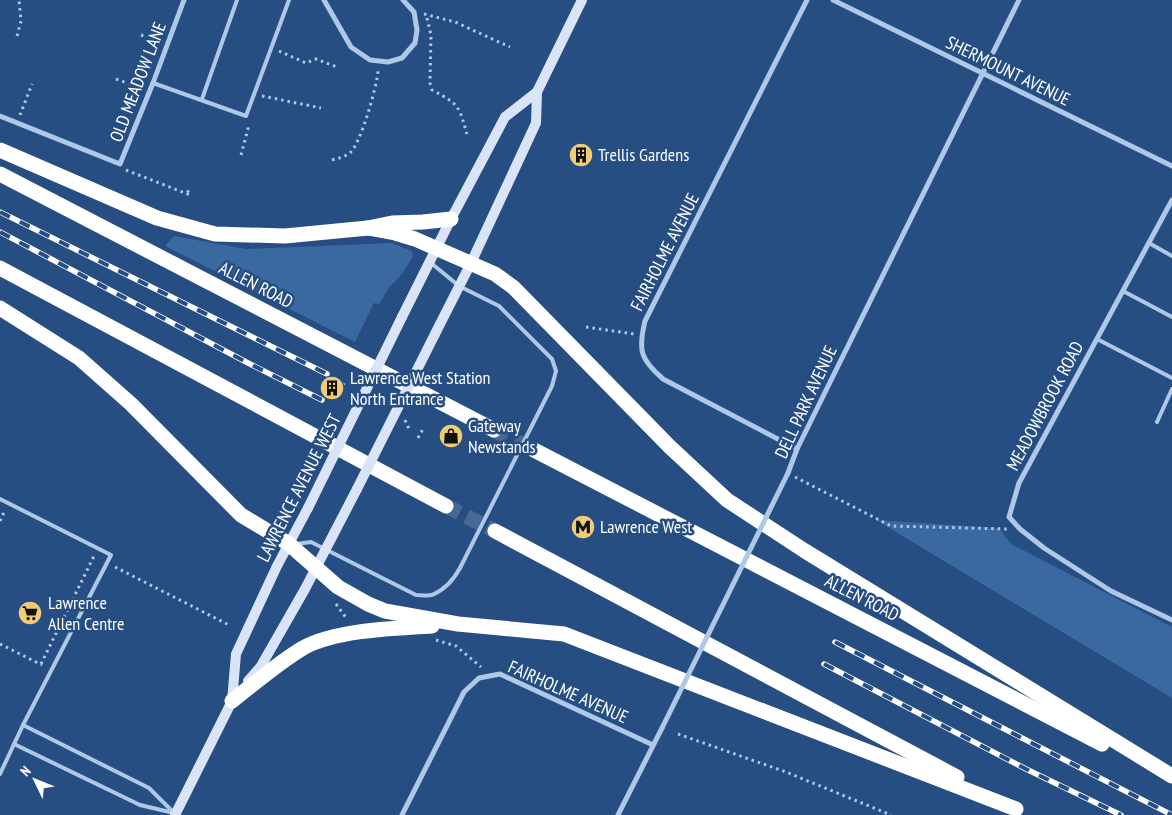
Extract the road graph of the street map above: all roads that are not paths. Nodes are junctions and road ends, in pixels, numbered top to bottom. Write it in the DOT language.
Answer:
graph roads {
  1 [pos="184,0"];
  2 [pos="237,0"];
  3 [pos="289,0"];
  4 [pos="324,0"];
  5 [pos="403,0"];
  6 [pos="582,0"];
  7 [pos="807,0"];
  8 [pos="833,0"];
  9 [pos="1019,0"];
  10 [pos="982,73"];
  11 [pos="153,83"];
  12 [pos="537,92"];
  13 [pos="202,99"];
  14 [pos="0,116"];
  15 [pos="0,150"];
  16 [pos="1172,166"];
  17 [pos="0,174"];
  18 [pos="1172,200"];
  19 [pos="451,219"];
  20 [pos="368,228"];
  21 [pos="1149,243"];
  22 [pos="433,255"];
  23 [pos="1172,256"];
  24 [pos="471,263"];
  25 [pos="0,268"];
  26 [pos="459,286"];
  27 [pos="1123,291"];
  28 [pos="0,308"];
  29 [pos="1172,317"];
  30 [pos="1097,338"];
  31 [pos="1172,378"];
  32 [pos="1172,389"];
  33 [pos="1157,422"];
  34 [pos="494,430"];
  35 [pos="798,448"];
  36 [pos="534,450"];
  37 [pos="0,499"];
  38 [pos="446,506"];
  39 [pos="495,532"];
  40 [pos="289,544"];
  41 [pos="325,549"];
  42 [pos="316,567"];
  43 [pos="1172,620"];
  44 [pos="458,624"];
  45 [pos="232,701"];
  46 [pos="23,725"];
  47 [pos="14,744"];
  48 [pos="653,745"];
  49 [pos="0,774"];
  50 [pos="1172,778"];
  51 [pos="1022,812"];
  52 [pos="175,814"];
  53 [pos="402,815"];
  54 [pos="618,815"];
  1 -- 11 [label="street, OLD MEADOW LANE"];
  2 -- 13 [label="lane"];
  3 -- 13 [label="lane"];
  4 -- 5 [label="street"];
  6 -- 12 [label="main road, LAWRENCE AVENUE WEST"];
  7 -- 35 [label="street, FAIRHOLME AVENUE"];
  8 -- 10 [label="street, SHERMOUNT AVENUE"];
  9 -- 10 [label="street, DELL PARK AVENUE"];
  10 -- 16 [label="street, SHERMOUNT AVENUE"];
  10 -- 35 [label="street, DELL PARK AVENUE"];
  11 -- 13 [label="lane"];
  11 -- 14 [label="street, OLD MEADOW LANE"];
  12 -- 19 [label="main road, LAWRENCE AVENUE WEST"];
  12 -- 24 [label="main road, LAWRENCE AVENUE WEST"];
  15 -- 20 [label="highway"];
  17 -- 34 [label="highway, ALLEN ROAD"];
  18 -- 21 [label="street, MEADOWBROOK ROAD"];
  19 -- 20 [label="highway"];
  19 -- 22 [label="main road, LAWRENCE AVENUE WEST"];
  20 -- 22 [label="highway"];
  21 -- 23 [label="lane"];
  21 -- 27 [label="street, MEADOWBROOK ROAD"];
  22 -- 24 [label="highway"];
  22 -- 26 [label="lane"];
  22 -- 40 [label="main road, LAWRENCE AVENUE WEST, bridge"];
  24 -- 26 [label="main road, LAWRENCE AVENUE WEST"];
  24 -- 50 [label="highway"];
  25 -- 38 [label="highway"];
  26 -- 41 [label="main road, LAWRENCE AVENUE WEST, bridge"];
  26 -- 41 [label="lane, bridge"];
  27 -- 29 [label="lane"];
  27 -- 30 [label="street, MEADOWBROOK ROAD"];
  28 -- 40 [label="highway"];
  30 -- 31 [label="lane"];
  30 -- 43 [label="street, MEADOWBROOK ROAD"];
  32 -- 33 [label="lane"];
  35 -- 48 [label="street, DELL PARK AVENUE, bridge"];
  36 -- 50 [label="highway, ALLEN ROAD"];
  37 -- 46 [label="lane"];
  39 -- 51 [label="highway"];
  40 -- 41 [label="lane"];
  40 -- 42 [label="highway"];
  40 -- 45 [label="main road, LAWRENCE AVENUE WEST"];
  41 -- 42 [label="main road, LAWRENCE AVENUE WEST"];
  42 -- 44 [label="highway"];
  42 -- 45 [label="main road, LAWRENCE AVENUE WEST"];
  44 -- 45 [label="highway"];
  44 -- 51 [label="highway"];
  45 -- 52 [label="main road, LAWRENCE AVENUE WEST"];
  46 -- 47 [label="lane"];
  46 -- 52 [label="lane"];
  47 -- 49 [label="lane"];
  47 -- 52 [label="lane"];
  48 -- 53 [label="street, FAIRHOLME AVENUE"];
  48 -- 54 [label="street, DELL PARK AVENUE"];
}
